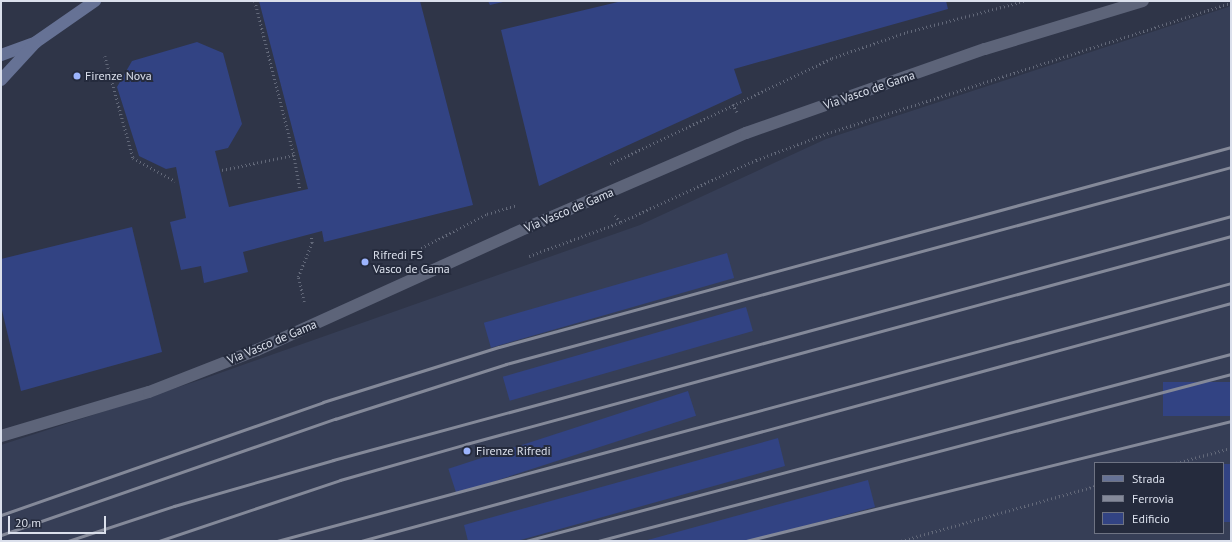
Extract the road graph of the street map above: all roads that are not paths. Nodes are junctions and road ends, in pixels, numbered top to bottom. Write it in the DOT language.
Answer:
graph roads {
  1 [pos="95,1"];
  2 [pos="1142,1"];
  3 [pos="36,42"];
  4 [pos="1,55"];
  5 [pos="1,80"];
  6 [pos="1,436"];
  1 -- 3 [label="main road"];
  2 -- 6 [label="street, Via Vasco de Gama"];
  3 -- 4 [label="main road"];
  3 -- 5 [label="main road"];
}
